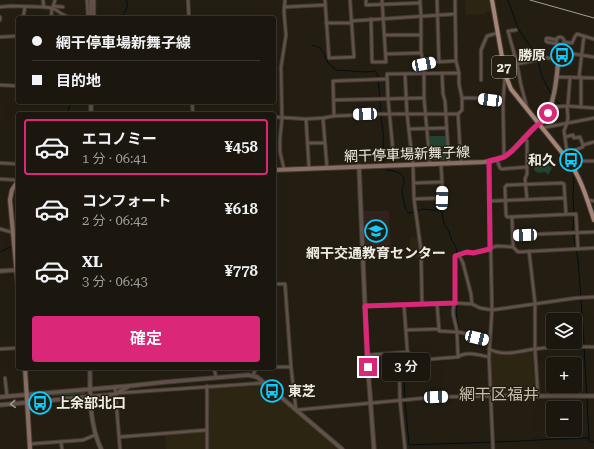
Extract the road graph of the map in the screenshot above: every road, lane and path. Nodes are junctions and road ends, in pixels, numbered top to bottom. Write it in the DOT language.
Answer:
graph roads {
  1 [pos="43,0"];
  2 [pos="55,0"];
  3 [pos="87,0"];
  4 [pos="91,0"];
  5 [pos="94,0"];
  6 [pos="188,0"];
  7 [pos="284,0"];
  8 [pos="325,0"];
  9 [pos="350,0"];
  10 [pos="366,0"];
  11 [pos="382,0"];
  12 [pos="438,0"];
  13 [pos="455,0"];
  14 [pos="492,0"];
  15 [pos="420,2"];
  16 [pos="383,4"];
  17 [pos="325,5"];
  18 [pos="0,7"];
  19 [pos="25,7"];
  20 [pos="44,7"];
  21 [pos="52,7"];
  22 [pos="63,7"];
  23 [pos="284,7"];
  24 [pos="438,14"];
  25 [pos="455,14"];
  26 [pos="23,16"];
  27 [pos="50,16"];
  28 [pos="66,16"];
  29 [pos="88,16"];
  30 [pos="91,16"];
  31 [pos="94,16"];
  32 [pos="189,16"];
  33 [pos="421,16"];
  34 [pos="0,17"];
  35 [pos="384,18"];
  36 [pos="371,19"];
  37 [pos="0,20"];
  38 [pos="351,22"];
  39 [pos="326,23"];
  40 [pos="516,30"];
  41 [pos="498,33"];
  42 [pos="385,35"];
  43 [pos="421,35"];
  44 [pos="0,36"];
  45 [pos="16,36"];
  46 [pos="584,36"];
  47 [pos="594,39"];
  48 [pos="564,42"];
  49 [pos="558,43"];
  50 [pos="421,53"];
  51 [pos="386,54"];
  52 [pos="581,55"];
  53 [pos="594,57"];
  54 [pos="558,58"];
  55 [pos="456,61"];
  56 [pos="439,62"];
  57 [pos="424,64"];
  58 [pos="504,64"];
  59 [pos="518,64"];
  60 [pos="442,73"];
  61 [pos="459,73"];
  62 [pos="405,74"];
  63 [pos="424,74"];
  64 [pos="505,74"];
  65 [pos="556,77"];
  66 [pos="570,77"];
  67 [pos="580,77"];
  68 [pos="594,78"];
  69 [pos="387,79"];
  70 [pos="481,80"];
  71 [pos="0,85"];
  72 [pos="16,86"];
  73 [pos="388,98"];
  74 [pos="406,98"];
  75 [pos="424,98"];
  76 [pos="462,98"];
  77 [pos="334,100"];
  78 [pos="503,102"];
  79 [pos="565,106"];
  80 [pos="551,107"];
  81 [pos="581,107"];
  82 [pos="594,108"];
  83 [pos="528,110"];
  84 [pos="445,113"];
  85 [pos="390,114"];
  86 [pos="407,114"];
  87 [pos="426,114"];
  88 [pos="458,114"];
  89 [pos="334,116"];
  90 [pos="276,117"];
  91 [pos="282,118"];
  92 [pos="323,118"];
  93 [pos="594,118"];
  94 [pos="306,119"];
  95 [pos="539,124"];
  96 [pos="566,124"];
  97 [pos="446,128"];
  98 [pos="542,128"];
  99 [pos="409,129"];
  100 [pos="427,129"];
  101 [pos="565,137"];
  102 [pos="524,138"];
  103 [pos="594,142"];
  104 [pos="326,143"];
  105 [pos="308,144"];
  106 [pos="582,144"];
  107 [pos="412,151"];
  108 [pos="567,153"];
  109 [pos="504,157"];
  110 [pos="497,159"];
  111 [pos="489,161"];
  112 [pos="569,161"];
  113 [pos="594,161"];
  114 [pos="0,163"];
  115 [pos="449,163"];
  116 [pos="461,163"];
  117 [pos="16,164"];
  118 [pos="413,164"];
  119 [pos="430,164"];
  120 [pos="441,164"];
  121 [pos="359,166"];
  122 [pos="527,167"];
  123 [pos="309,168"];
  124 [pos="327,168"];
  125 [pos="284,169"];
  126 [pos="276,170"];
  127 [pos="0,179"];
  128 [pos="16,180"];
  129 [pos="442,182"];
  130 [pos="414,183"];
  131 [pos="16,184"];
  132 [pos="526,184"];
  133 [pos="565,198"];
  134 [pos="414,199"];
  135 [pos="527,199"];
  136 [pos="506,200"];
  137 [pos="588,200"];
  138 [pos="490,201"];
  139 [pos="594,201"];
  140 [pos="566,214"];
  141 [pos="512,217"];
  142 [pos="594,220"];
  143 [pos="0,229"];
  144 [pos="13,232"];
  145 [pos="594,232"];
  146 [pos="577,233"];
  147 [pos="513,235"];
  148 [pos="14,246"];
  149 [pos="513,247"];
  150 [pos="594,248"];
  151 [pos="490,249"];
  152 [pos="578,249"];
  153 [pos="529,251"];
  154 [pos="458,255"];
  155 [pos="16,262"];
  156 [pos="16,270"];
  157 [pos="0,271"];
  158 [pos="276,284"];
  159 [pos="594,297"];
  160 [pos="456,303"];
  161 [pos="422,304"];
  162 [pos="437,304"];
  163 [pos="472,304"];
  164 [pos="535,304"];
  165 [pos="404,305"];
  166 [pos="365,306"];
  167 [pos="492,310"];
  168 [pos="439,329"];
  169 [pos="406,330"];
  170 [pos="457,332"];
  171 [pos="490,341"];
  172 [pos="594,347"];
  173 [pos="16,348"];
  174 [pos="0,349"];
  175 [pos="489,349"];
  176 [pos="535,349"];
  177 [pos="408,352"];
  178 [pos="367,355"];
  179 [pos="458,357"];
  180 [pos="488,357"];
  181 [pos="408,361"];
  182 [pos="291,367"];
  183 [pos="276,368"];
  184 [pos="24,370"];
  185 [pos="90,370"];
  186 [pos="214,370"];
  187 [pos="255,370"];
  188 [pos="253,376"];
  189 [pos="216,377"];
  190 [pos="5,378"];
  191 [pos="264,383"];
  192 [pos="137,386"];
  193 [pos="206,386"];
  194 [pos="115,387"];
  195 [pos="90,389"];
  196 [pos="116,394"];
  197 [pos="26,395"];
  198 [pos="7,396"];
  199 [pos="491,396"];
  200 [pos="538,396"];
  201 [pos="594,396"];
  202 [pos="0,397"];
  203 [pos="91,397"];
  204 [pos="400,401"];
  205 [pos="26,403"];
  206 [pos="370,404"];
  207 [pos="0,405"];
  208 [pos="296,410"];
  209 [pos="207,430"];
  210 [pos="95,435"];
  211 [pos="119,437"];
  212 [pos="61,442"];
  213 [pos="30,447"];
  214 [pos="62,449"];
  215 [pos="101,449"];
  216 [pos="120,449"];
  217 [pos="208,449"];
  218 [pos="342,449"];
  219 [pos="374,449"];
  220 [pos="405,449"];
  221 [pos="493,449"];
  1 -- 20 [label="street"];
  2 -- 21 [label="street"];
  3 -- 29 [label="street"];
  4 -- 30 [label="street"];
  5 -- 31 [label="street"];
  6 -- 32 [label="street"];
  7 -- 23 [label="street"];
  8 -- 17 [label="street"];
  9 -- 38 [label="street"];
  10 -- 16 [label="street"];
  11 -- 16 [label="street"];
  12 -- 24 [label="street"];
  13 -- 25 [label="street"];
  14 -- 41 [label="main road, 27"];
  15 -- 16 [label="street"];
  15 -- 33 [label="street"];
  16 -- 35 [label="street"];
  17 -- 23 [label="street"];
  17 -- 39 [label="street"];
  18 -- 19 [label="street"];
  19 -- 20 [label="street"];
  19 -- 26 [label="street"];
  20 -- 21 [label="street"];
  21 -- 22 [label="street"];
  21 -- 27 [label="street"];
  21 -- 28 [label="street"];
  23 -- 91 [label="street"];
  24 -- 25 [label="street"];
  24 -- 33 [label="street"];
  24 -- 56 [label="street"];
  25 -- 55 [label="street"];
  33 -- 35 [label="street"];
  33 -- 43 [label="street"];
  34 -- 37 [label="street"];
  35 -- 36 [label="street"];
  35 -- 42 [label="street"];
  36 -- 38 [label="street"];
  36 -- 51 [label="street"];
  38 -- 39 [label="street"];
  38 -- 39 [label="street"];
  40 -- 59 [label="street"];
  41 -- 58 [label="main road, 27"];
  41 -- 70 [label="street"];
  42 -- 43 [label="street"];
  42 -- 51 [label="street"];
  43 -- 50 [label="street"];
  44 -- 45 [label="street"];
  46 -- 47 [label="street"];
  46 -- 48 [label="street"];
  46 -- 52 [label="street"];
  48 -- 49 [label="street"];
  48 -- 49 [label="street"];
  49 -- 54 [label="main road, 網干停車場新舞子線"];
  50 -- 51 [label="street"];
  50 -- 57 [label="street"];
  52 -- 53 [label="street"];
  52 -- 54 [label="street"];
  52 -- 67 [label="street"];
  54 -- 59 [label="street"];
  54 -- 65 [label="main road, 網干停車場新舞子線"];
  55 -- 56 [label="street"];
  55 -- 61 [label="street"];
  56 -- 57 [label="street"];
  57 -- 63 [label="street"];
  58 -- 59 [label="street"];
  58 -- 64 [label="main road, 27"];
  59 -- 83 [label="street"];
  60 -- 61 [label="street"];
  60 -- 63 [label="street"];
  60 -- 84 [label="street"];
  61 -- 76 [label="street"];
  62 -- 63 [label="street"];
  62 -- 69 [label="street"];
  62 -- 74 [label="street"];
  63 -- 75 [label="street"];
  64 -- 78 [label="street"];
  64 -- 83 [label="main road, 27"];
  65 -- 66 [label="street"];
  65 -- 80 [label="main road, 網干停車場新舞子線"];
  66 -- 67 [label="street"];
  66 -- 79 [label="street"];
  67 -- 68 [label="street"];
  67 -- 81 [label="street"];
  69 -- 73 [label="street"];
  69 -- 77 [label="street"];
  71 -- 72 [label="street"];
  73 -- 74 [label="street"];
  73 -- 77 [label="street"];
  73 -- 85 [label="street"];
  74 -- 75 [label="street"];
  74 -- 86 [label="street"];
  75 -- 87 [label="street"];
  76 -- 78 [label="street"];
  76 -- 88 [label="street"];
  77 -- 89 [label="street"];
  78 -- 109 [label="street"];
  79 -- 80 [label="street"];
  79 -- 81 [label="street"];
  79 -- 96 [label="street"];
  80 -- 95 [label="main road, 網干停車場新舞子線"];
  81 -- 82 [label="street"];
  83 -- 95 [label="main road, 27"];
  84 -- 87 [label="street"];
  84 -- 88 [label="street"];
  84 -- 97 [label="street"];
  85 -- 86 [label="street"];
  85 -- 89 [label="street"];
  85 -- 107 [label="street"];
  86 -- 87 [label="street"];
  86 -- 99 [label="street"];
  87 -- 100 [label="street"];
  88 -- 116 [label="street"];
  89 -- 92 [label="street"];
  90 -- 91 [label="street"];
  91 -- 94 [label="street"];
  91 -- 125 [label="street"];
  92 -- 94 [label="street"];
  92 -- 104 [label="street"];
  93 -- 96 [label="street"];
  94 -- 105 [label="street"];
  95 -- 98 [label="main road, 27"];
  95 -- 102 [label="main road, 網干停車場新舞子線"];
  96 -- 98 [label="street"];
  96 -- 101 [label="street"];
  97 -- 100 [label="street"];
  97 -- 115 [label="street"];
  98 -- 112 [label="main road, 27"];
  99 -- 100 [label="street"];
  99 -- 107 [label="street"];
  100 -- 119 [label="street"];
  101 -- 106 [label="street"];
  101 -- 108 [label="street"];
  102 -- 109 [label="main road, 網干停車場新舞子線"];
  102 -- 122 [label="street"];
  103 -- 106 [label="street"];
  104 -- 105 [label="street"];
  104 -- 124 [label="street"];
  105 -- 123 [label="street"];
  106 -- 108 [label="street"];
  107 -- 118 [label="street"];
  108 -- 112 [label="street"];
  109 -- 110 [label="main road, 網干停車場新舞子線"];
  110 -- 111 [label="main road, 網干停車場新舞子線"];
  110 -- 122 [label="street"];
  111 -- 116 [label="main road, 網干停車場新舞子線"];
  111 -- 138 [label="street"];
  112 -- 113 [label="street"];
  112 -- 137 [label="main road, 27"];
  114 -- 117 [label="street"];
  115 -- 116 [label="main road, 網干停車場新舞子線"];
  115 -- 120 [label="main road, 網干停車場新舞子線"];
  118 -- 119 [label="main road, 網干停車場新舞子線"];
  118 -- 121 [label="main road, 網干停車場新舞子線"];
  118 -- 130 [label="street"];
  119 -- 120 [label="main road, 網干停車場新舞子線"];
  120 -- 129 [label="street"];
  121 -- 124 [label="main road, 網干停車場新舞子線"];
  121 -- 166 [label="street"];
  122 -- 132 [label="street"];
  123 -- 124 [label="main road, 網干停車場新舞子線"];
  123 -- 125 [label="main road, 網干停車場新舞子線"];
  125 -- 126 [label="main road, 網干停車場新舞子線"];
  127 -- 128 [label="street"];
  129 -- 130 [label="street"];
  129 -- 134 [label="street"];
  130 -- 134 [label="street"];
  131 -- 144 [label="main road"];
  132 -- 133 [label="street"];
  132 -- 135 [label="street"];
  132 -- 136 [label="street"];
  133 -- 135 [label="street"];
  133 -- 140 [label="street"];
  134 -- 161 [label="street"];
  135 -- 136 [label="street"];
  136 -- 138 [label="street"];
  136 -- 141 [label="street"];
  137 -- 139 [label="street"];
  137 -- 142 [label="main road, 27"];
  138 -- 151 [label="street"];
  140 -- 141 [label="street"];
  140 -- 146 [label="street"];
  141 -- 147 [label="street"];
  143 -- 144 [label="street"];
  144 -- 148 [label="main road"];
  145 -- 146 [label="street"];
  146 -- 147 [label="street"];
  146 -- 152 [label="street"];
  147 -- 149 [label="street"];
  148 -- 155 [label="main road"];
  149 -- 151 [label="street"];
  149 -- 153 [label="street"];
  150 -- 152 [label="street"];
  151 -- 154 [label="street"];
  151 -- 167 [label="street"];
  152 -- 153 [label="street"];
  153 -- 164 [label="street"];
  154 -- 160 [label="street"];
  154 -- 163 [label="street"];
  156 -- 157 [label="street"];
  158 -- 182 [label="street"];
  159 -- 164 [label="street"];
  160 -- 162 [label="street"];
  160 -- 163 [label="street"];
  160 -- 170 [label="street"];
  161 -- 162 [label="street"];
  161 -- 165 [label="street"];
  162 -- 168 [label="street"];
  163 -- 167 [label="street"];
  164 -- 167 [label="street"];
  164 -- 176 [label="street"];
  165 -- 166 [label="street"];
  165 -- 169 [label="street"];
  166 -- 178 [label="street"];
  167 -- 171 [label="street"];
  168 -- 169 [label="street"];
  168 -- 170 [label="street"];
  169 -- 177 [label="street"];
  170 -- 171 [label="street"];
  170 -- 179 [label="street"];
  171 -- 175 [label="street"];
  172 -- 176 [label="street"];
  173 -- 174 [label="street"];
  175 -- 176 [label="street"];
  175 -- 180 [label="street"];
  176 -- 200 [label="street"];
  177 -- 178 [label="street"];
  177 -- 181 [label="street"];
  178 -- 206 [label="street"];
  179 -- 180 [label="street"];
  179 -- 181 [label="street"];
  180 -- 199 [label="street"];
  181 -- 204 [label="street"];
  182 -- 183 [label="street"];
  182 -- 208 [label="street"];
  184 -- 197 [label="main road"];
  185 -- 195 [label="street"];
  186 -- 189 [label="street"];
  187 -- 188 [label="street"];
  188 -- 189 [label="street"];
  188 -- 191 [label="street"];
  189 -- 192 [label="street"];
  190 -- 198 [label="street"];
  191 -- 193 [label="street"];
  191 -- 208 [label="street"];
  192 -- 194 [label="street"];
  192 -- 196 [label="street"];
  193 -- 196 [label="street"];
  193 -- 209 [label="street"];
  194 -- 195 [label="street"];
  194 -- 196 [label="street"];
  195 -- 197 [label="street"];
  195 -- 203 [label="street"];
  196 -- 203 [label="street"];
  196 -- 211 [label="street"];
  197 -- 198 [label="street"];
  197 -- 205 [label="main road"];
  198 -- 202 [label="street"];
  199 -- 200 [label="street"];
  199 -- 204 [label="street"];
  199 -- 221 [label="street"];
  200 -- 201 [label="street"];
  203 -- 205 [label="street"];
  203 -- 210 [label="street"];
  204 -- 206 [label="street"];
  204 -- 220 [label="street"];
  205 -- 207 [label="street, one-way"];
  205 -- 213 [label="main road"];
  206 -- 208 [label="street"];
  206 -- 219 [label="street"];
  208 -- 218 [label="street"];
  209 -- 211 [label="street"];
  209 -- 217 [label="street"];
  210 -- 212 [label="street"];
  210 -- 215 [label="street"];
  211 -- 216 [label="street"];
  212 -- 213 [label="street"];
  212 -- 214 [label="street"];
}
